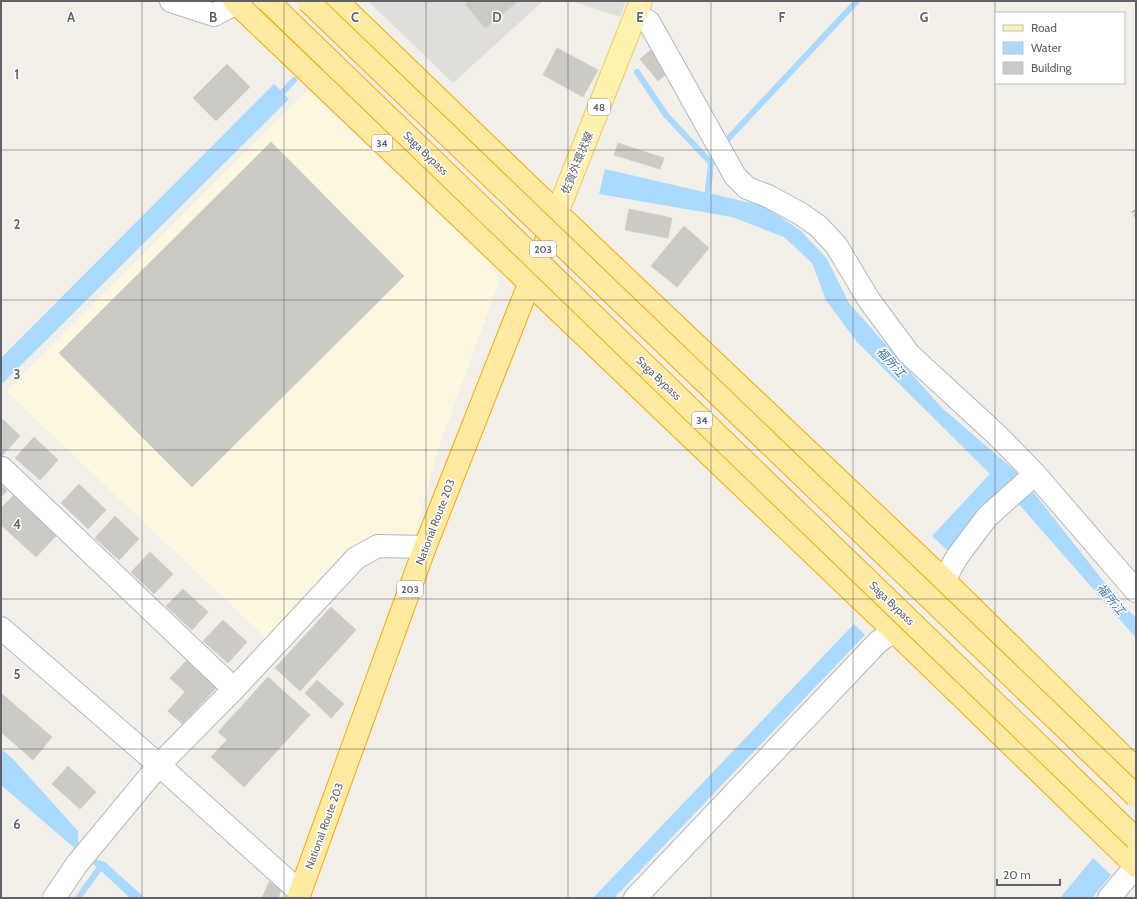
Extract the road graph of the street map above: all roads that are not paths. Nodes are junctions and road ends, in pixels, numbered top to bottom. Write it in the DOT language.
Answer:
graph roads {
  1 [pos="172,1"];
  2 [pos="268,1"];
  3 [pos="308,1"];
  4 [pos="337,1"];
  5 [pos="235,2"];
  6 [pos="638,8"];
  7 [pos="557,213"];
  8 [pos="530,284"];
  9 [pos="2,468"];
  10 [pos="1035,474"];
  11 [pos="425,547"];
  12 [pos="944,580"];
  13 [pos="1136,591"];
  14 [pos="1,628"];
  15 [pos="894,631"];
  16 [pos="234,689"];
  17 [pos="159,765"];
  18 [pos="1136,769"];
  19 [pos="1136,796"];
  20 [pos="1136,838"];
  21 [pos="1136,866"];
  22 [pos="299,895"];
  23 [pos="54,898"];
  24 [pos="635,898"];
  25 [pos="1109,898"];
  1 -- 5 [label="street"];
  2 -- 20 [label="highway, Saga Bypass / 34, bridge"];
  3 -- 19 [label="highway, bridge"];
  4 -- 7 [label="highway"];
  5 -- 8 [label="highway, 34"];
  6 -- 7 [label="main road, 佐賀外環状線 / 48"];
  6 -- 10 [label="street"];
  7 -- 8 [label="highway, 203"];
  7 -- 12 [label="highway"];
  8 -- 11 [label="highway, National Route 203 / 203"];
  8 -- 15 [label="highway"];
  9 -- 16 [label="street"];
  10 -- 12 [label="street"];
  10 -- 13 [label="street"];
  11 -- 16 [label="street"];
  11 -- 22 [label="highway, National Route 203 / 203"];
  12 -- 18 [label="highway"];
  14 -- 17 [label="street"];
  15 -- 21 [label="highway"];
  15 -- 24 [label="street"];
  16 -- 17 [label="street"];
  17 -- 22 [label="street"];
  17 -- 23 [label="street"];
  21 -- 25 [label="street"];
}
